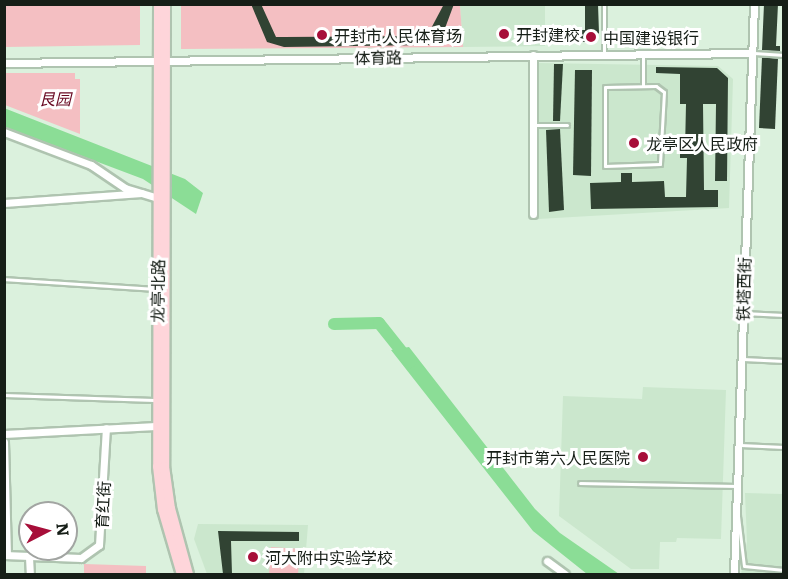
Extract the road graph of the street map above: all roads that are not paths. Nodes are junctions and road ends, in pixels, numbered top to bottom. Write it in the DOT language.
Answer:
graph roads {
  1 [pos="158,4"];
  2 [pos="165,4"];
  3 [pos="604,4"];
  4 [pos="754,4"];
  5 [pos="752,53"];
  6 [pos="643,54"];
  7 [pos="534,55"];
  8 [pos="604,55"];
  9 [pos="783,55"];
  10 [pos="162,60"];
  11 [pos="4,63"];
  12 [pos="643,86"];
  13 [pos="535,125"];
  14 [pos="567,125"];
  15 [pos="4,132"];
  16 [pos="142,193"];
  17 [pos="160,194"];
  18 [pos="4,203"];
  19 [pos="533,214"];
  20 [pos="4,279"];
  21 [pos="157,289"];
  22 [pos="742,313"];
  23 [pos="783,315"];
  24 [pos="740,359"];
  25 [pos="783,361"];
  26 [pos="4,395"];
  27 [pos="156,400"];
  28 [pos="156,426"];
  29 [pos="106,428"];
  30 [pos="4,434"];
  31 [pos="4,442"];
  32 [pos="737,445"];
  33 [pos="783,447"];
  34 [pos="580,483"];
  35 [pos="736,486"];
  36 [pos="735,514"];
  37 [pos="6,555"];
  38 [pos="78,558"];
  39 [pos="547,561"];
  40 [pos="783,570"];
  41 [pos="181,574"];
  42 [pos="188,574"];
  43 [pos="565,574"];
  44 [pos="734,574"];
  1 -- 10 [label="main road, 龙亭北路"];
  2 -- 10 [label="main road, 龙亭北路"];
  3 -- 8 [label="lane"];
  4 -- 5 [label="street, 铁塔西街"];
  5 -- 6 [label="street, 体育路"];
  5 -- 9 [label="lane"];
  5 -- 22 [label="street, 铁塔西街"];
  6 -- 8 [label="street, 体育路"];
  6 -- 12 [label="lane"];
  7 -- 8 [label="street, 体育路"];
  7 -- 10 [label="street, 体育路"];
  7 -- 13 [label="street"];
  10 -- 11 [label="street, 体育路"];
  10 -- 17 [label="main road, 龙亭北路"];
  12 -- 12 [label="lane"];
  13 -- 14 [label="lane"];
  13 -- 19 [label="street"];
  15 -- 16 [label="street"];
  16 -- 17 [label="street"];
  16 -- 18 [label="street"];
  17 -- 21 [label="main road, 龙亭北路"];
  17 -- 42 [label="main road, 龙亭北路"];
  20 -- 21 [label="lane"];
  21 -- 27 [label="main road, 龙亭北路"];
  22 -- 23 [label="lane"];
  22 -- 24 [label="street, 铁塔西街"];
  24 -- 25 [label="lane"];
  24 -- 32 [label="street, 铁塔西街"];
  26 -- 27 [label="lane"];
  27 -- 28 [label="main road, 龙亭北路"];
  28 -- 29 [label="street"];
  28 -- 41 [label="main road, 龙亭北路"];
  29 -- 30 [label="street"];
  29 -- 38 [label="street, 育红街"];
  31 -- 37 [label="street"];
  32 -- 33 [label="lane"];
  32 -- 35 [label="street, 铁塔西街"];
  34 -- 35 [label="lane"];
  35 -- 36 [label="street, 铁塔西街"];
  36 -- 40 [label="lane"];
  36 -- 44 [label="street, 铁塔西街"];
  39 -- 43 [label="street"];
}
